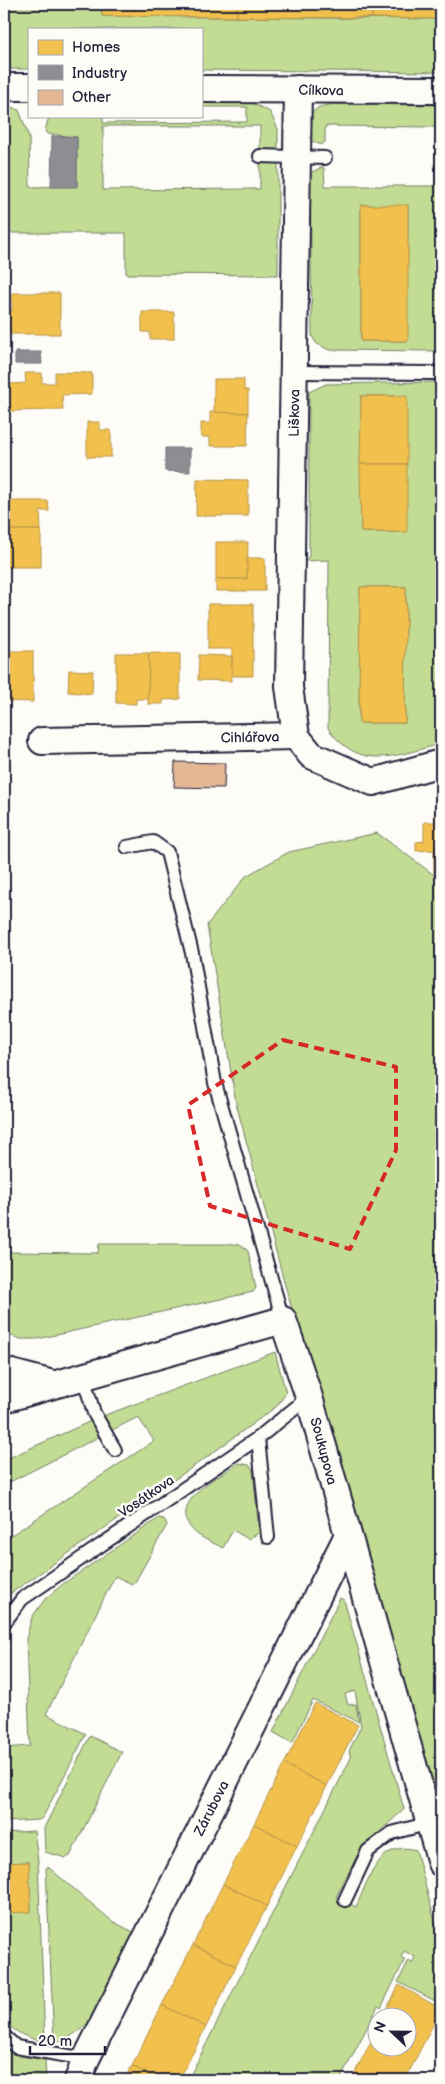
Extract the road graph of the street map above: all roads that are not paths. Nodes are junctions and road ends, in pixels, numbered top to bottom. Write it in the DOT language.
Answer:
graph roads {
  1 [pos="4,87"];
  2 [pos="28,87"];
  3 [pos="202,88"];
  4 [pos="298,89"];
  5 [pos="441,90"];
  6 [pos="260,156"];
  7 [pos="297,158"];
  8 [pos="325,158"];
  9 [pos="295,372"];
  10 [pos="434,372"];
  11 [pos="296,736"];
  12 [pos="42,741"];
  13 [pos="441,763"];
  14 [pos="127,847"];
  15 [pos="283,1320"];
  16 [pos="4,1372"];
  17 [pos="83,1376"];
  18 [pos="54,1384"];
  19 [pos="309,1397"];
  20 [pos="4,1399"];
  21 [pos="258,1438"];
  22 [pos="115,1450"];
  23 [pos="268,1537"];
  24 [pos="347,1537"];
  25 [pos="4,1623"];
  26 [pos="430,1823"];
  27 [pos="441,1863"];
  28 [pos="345,1900"];
  29 [pos="4,2036"];
  30 [pos="82,2070"];
  1 -- 2 [label="street"];
  3 -- 4 [label="street, Cílkova"];
  4 -- 5 [label="street, Cílkova"];
  4 -- 7 [label="street, Liškova"];
  6 -- 7 [label="lane"];
  7 -- 8 [label="lane"];
  7 -- 9 [label="street, Liškova"];
  9 -- 10 [label="lane"];
  9 -- 11 [label="street, Liškova"];
  11 -- 12 [label="street, Cihlářova"];
  11 -- 13 [label="street, Cihlářova"];
  14 -- 15 [label="lane"];
  15 -- 17 [label="street"];
  15 -- 19 [label="street, Soukupova"];
  16 -- 18 [label="street"];
  17 -- 18 [label="street"];
  17 -- 22 [label="lane"];
  18 -- 20 [label="street"];
  19 -- 21 [label="lane, Vosátkova"];
  19 -- 24 [label="street, Soukupova"];
  21 -- 23 [label="lane"];
  21 -- 25 [label="lane, Vosátkova"];
  24 -- 26 [label="street, Soukupova"];
  24 -- 30 [label="street, Zárubova"];
  26 -- 27 [label="street, Soukupova"];
  26 -- 28 [label="lane"];
  29 -- 30 [label="lane"];
}
